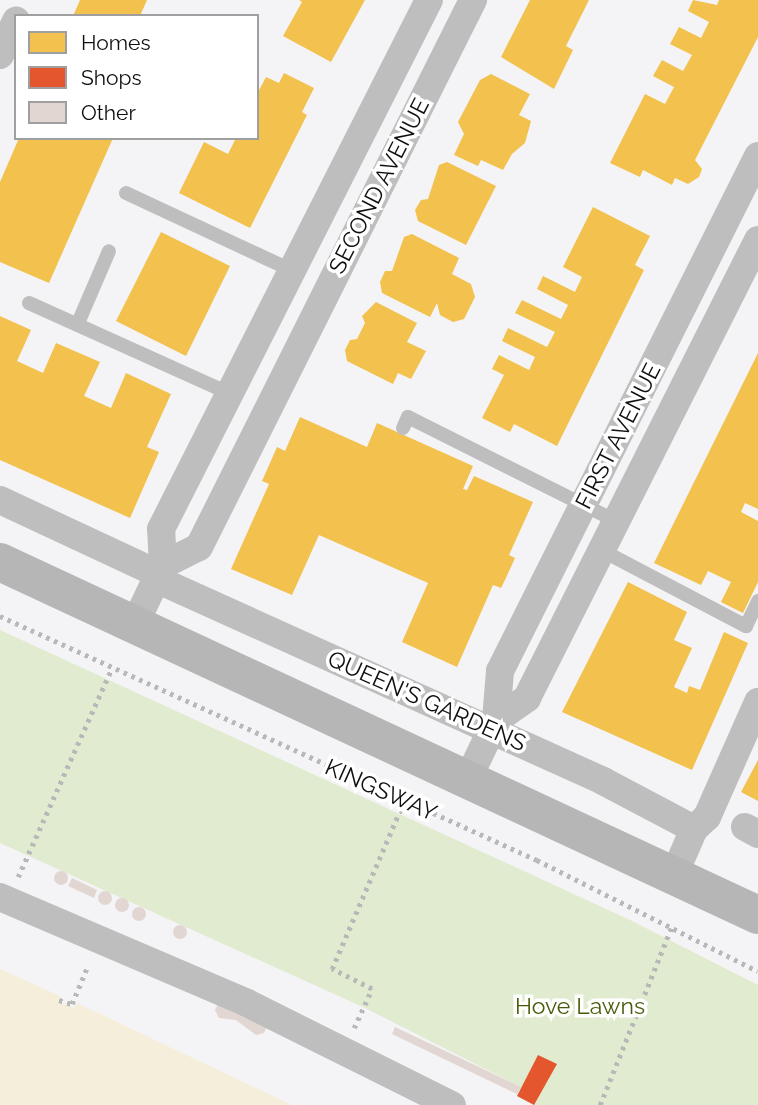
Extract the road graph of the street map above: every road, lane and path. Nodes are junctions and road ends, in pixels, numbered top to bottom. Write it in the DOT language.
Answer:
graph roads {
  1 [pos="429,0"];
  2 [pos="473,0"];
  3 [pos="14,25"];
  4 [pos="0,55"];
  5 [pos="758,156"];
  6 [pos="127,193"];
  7 [pos="758,240"];
  8 [pos="109,251"];
  9 [pos="293,271"];
  10 [pos="29,303"];
  11 [pos="78,323"];
  12 [pos="248,354"];
  13 [pos="286,372"];
  14 [pos="228,393"];
  15 [pos="403,428"];
  16 [pos="0,500"];
  17 [pos="583,504"];
  18 [pos="616,521"];
  19 [pos="601,550"];
  20 [pos="0,562"];
  21 [pos="159,573"];
  22 [pos="758,601"];
  23 [pos="0,617"];
  24 [pos="134,626"];
  25 [pos="112,668"];
  26 [pos="758,702"];
  27 [pos="493,725"];
  28 [pos="468,779"];
  29 [pos="404,801"];
  30 [pos="694,829"];
  31 [pos="27,856"];
  32 [pos="674,875"];
  33 [pos="0,897"];
  34 [pos="758,915"];
  35 [pos="672,926"];
  36 [pos="99,939"];
  37 [pos="758,971"];
  38 [pos="59,1000"];
  39 [pos="344,1051"];
  40 [pos="452,1105"];
  41 [pos="600,1105"];
  1 -- 9 [label="street, SECOND AVENUE"];
  2 -- 13 [label="street, SECOND AVENUE"];
  3 -- 4 [label="street"];
  5 -- 17 [label="street, FIRST AVENUE"];
  6 -- 9 [label="lane"];
  7 -- 18 [label="street, FIRST AVENUE"];
  8 -- 11 [label="lane"];
  9 -- 12 [label="street, SECOND AVENUE"];
  10 -- 11 [label="lane"];
  11 -- 14 [label="lane"];
  12 -- 13 [label="street"];
  12 -- 14 [label="street, SECOND AVENUE"];
  13 -- 21 [label="street, SECOND AVENUE"];
  14 -- 21 [label="street, SECOND AVENUE"];
  15 -- 17 [label="lane"];
  16 -- 21 [label="street, QUEEN'S GARDENS"];
  17 -- 18 [label="lane"];
  17 -- 27 [label="street, FIRST AVENUE"];
  18 -- 19 [label="street, FIRST AVENUE"];
  19 -- 22 [label="lane"];
  19 -- 27 [label="street, FIRST AVENUE"];
  20 -- 24 [label="main road, KINGSWAY"];
  21 -- 24 [label="street, SECOND AVENUE"];
  21 -- 27 [label="street, QUEEN'S GARDENS"];
  23 -- 25 [label="path, KINGSWAY"];
  24 -- 28 [label="main road, KINGSWAY"];
  25 -- 29 [label="path, KINGSWAY"];
  25 -- 31 [label="path"];
  26 -- 30 [label="street"];
  27 -- 28 [label="street, FIRST AVENUE"];
  27 -- 30 [label="street, QUEEN'S GARDENS"];
  28 -- 32 [label="main road, KINGSWAY"];
  29 -- 35 [label="path, KINGSWAY"];
  29 -- 39 [label="path"];
  30 -- 32 [label="street"];
  32 -- 34 [label="main road, KINGSWAY"];
  33 -- 36 [label="street"];
  35 -- 37 [label="path, KINGSWAY"];
  35 -- 41 [label="path"];
  36 -- 38 [label="path"];
  36 -- 39 [label="street"];
  39 -- 40 [label="street"];
}
